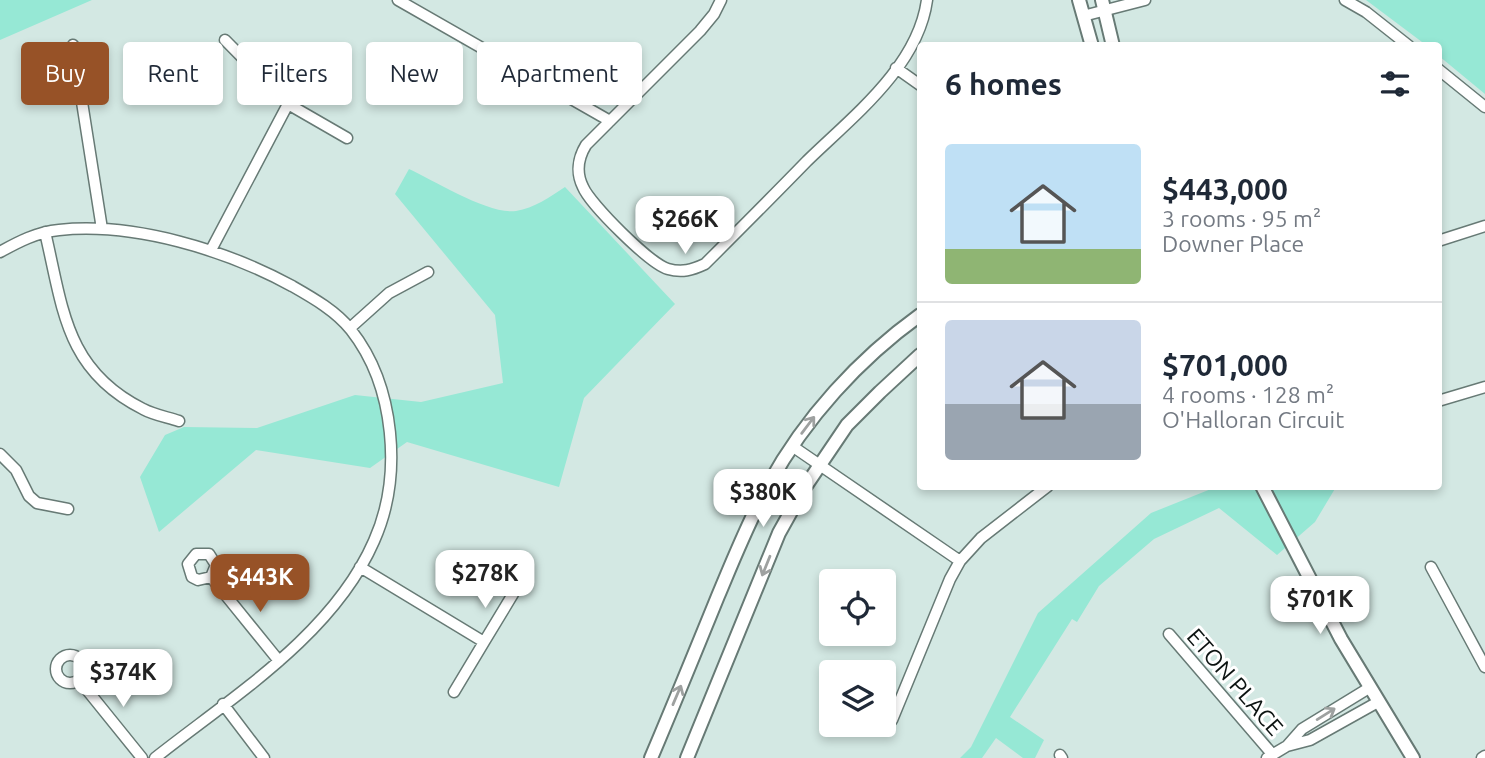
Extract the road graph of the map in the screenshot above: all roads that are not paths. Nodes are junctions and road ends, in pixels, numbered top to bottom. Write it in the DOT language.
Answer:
graph roads {
  1 [pos="398,0"];
  2 [pos="721,0"];
  3 [pos="927,0"];
  4 [pos="1079,0"];
  5 [pos="1145,0"];
  6 [pos="1345,0"];
  7 [pos="1103,5"];
  8 [pos="1083,16"];
  9 [pos="225,40"];
  10 [pos="1091,42"];
  11 [pos="1112,42"];
  12 [pos="1404,42"];
  13 [pos="237,52"];
  14 [pos="896,68"];
  15 [pos="1442,72"];
  16 [pos="917,83"];
  17 [pos="82,105"];
  18 [pos="287,105"];
  19 [pos="290,105"];
  20 [pos="1485,107"];
  21 [pos="610,121"];
  22 [pos="347,138"];
  23 [pos="1485,226"];
  24 [pos="102,229"];
  25 [pos="45,232"];
  26 [pos="1442,240"];
  27 [pos="211,250"];
  28 [pos="0,253"];
  29 [pos="428,272"];
  30 [pos="917,317"];
  31 [pos="350,328"];
  32 [pos="917,358"];
  33 [pos="1485,387"];
  34 [pos="1442,400"];
  35 [pos="179,421"];
  36 [pos="792,446"];
  37 [pos="0,454"];
  38 [pos="819,465"];
  39 [pos="1043,490"];
  40 [pos="1263,490"];
  41 [pos="68,509"];
  42 [pos="960,561"];
  43 [pos="1431,567"];
  44 [pos="360,568"];
  45 [pos="211,577"];
  46 [pos="513,594"];
  47 [pos="1169,634"];
  48 [pos="484,642"];
  49 [pos="279,661"];
  50 [pos="1485,667"];
  51 [pos="79,680"];
  52 [pos="1369,688"];
  53 [pos="454,692"];
  54 [pos="1378,702"];
  55 [pos="223,704"];
  56 [pos="896,710"];
  57 [pos="1287,746"];
  58 [pos="1270,756"];
  59 [pos="142,758"];
  60 [pos="155,758"];
  61 [pos="264,758"];
  62 [pos="651,758"];
  63 [pos="687,758"];
  64 [pos="1413,758"];
  1 -- 21 [label="street"];
  2 -- 21 [label="street"];
  3 -- 14 [label="street"];
  4 -- 8 [label="street"];
  5 -- 7 [label="street"];
  6 -- 12 [label="street"];
  7 -- 8 [label="street"];
  7 -- 11 [label="street"];
  8 -- 10 [label="street"];
  9 -- 13 [label="street"];
  14 -- 16 [label="street"];
  14 -- 21 [label="street"];
  15 -- 20 [label="street"];
  17 -- 24 [label="street"];
  18 -- 27 [label="street"];
  19 -- 22 [label="street"];
  23 -- 26 [label="street"];
  24 -- 25 [label="street"];
  24 -- 27 [label="street"];
  25 -- 28 [label="street"];
  25 -- 35 [label="street"];
  27 -- 31 [label="street"];
  29 -- 31 [label="street"];
  36 -- 30 [label="street, one-way"];
  31 -- 44 [label="street"];
  32 -- 38 [label="street"];
  33 -- 34 [label="street"];
  36 -- 38 [label="street"];
  62 -- 36 [label="street, one-way"];
  37 -- 41 [label="street"];
  38 -- 42 [label="street"];
  38 -- 63 [label="street, one-way"];
  39 -- 42 [label="street"];
  40 -- 52 [label="street"];
  42 -- 56 [label="street"];
  43 -- 50 [label="street"];
  44 -- 48 [label="street"];
  44 -- 49 [label="street"];
  45 -- 49 [label="street"];
  46 -- 48 [label="street"];
  47 -- 58 [label="street, ETON PLACE"];
  48 -- 53 [label="street"];
  49 -- 55 [label="street"];
  51 -- 59 [label="street"];
  52 -- 54 [label="street"];
  57 -- 52 [label="street, one-way"];
  54 -- 57 [label="street"];
  54 -- 64 [label="street"];
  55 -- 60 [label="street"];
  55 -- 61 [label="street"];
  57 -- 58 [label="street"];
}
